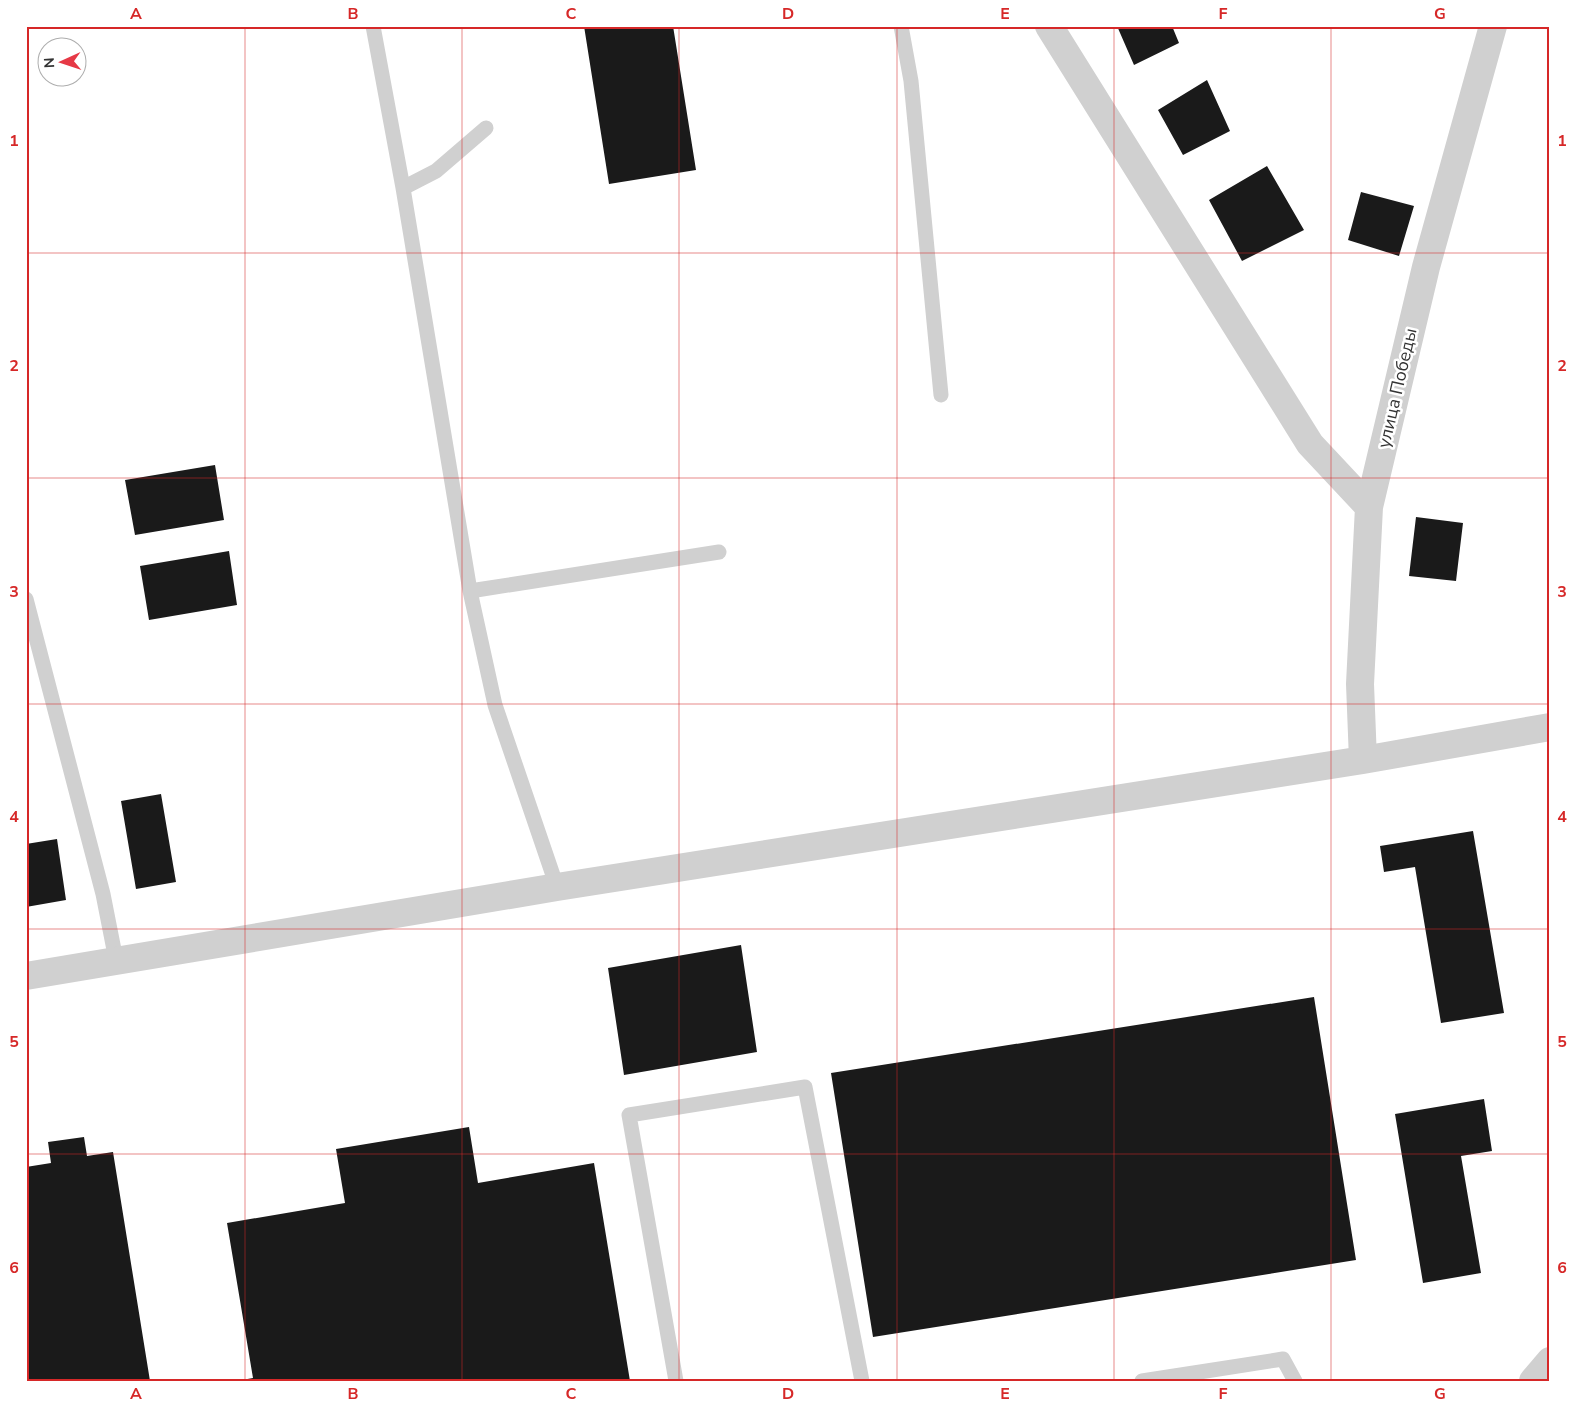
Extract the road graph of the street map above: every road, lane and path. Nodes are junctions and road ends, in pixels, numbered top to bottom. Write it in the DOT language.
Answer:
graph roads {
  1 [pos="373,26"];
  2 [pos="902,26"];
  3 [pos="1049,26"];
  4 [pos="1493,26"];
  5 [pos="486,128"];
  6 [pos="403,188"];
  7 [pos="941,395"];
  8 [pos="1369,507"];
  9 [pos="719,552"];
  10 [pos="470,591"];
  11 [pos="26,599"];
  12 [pos="1550,727"];
  13 [pos="1363,760"];
  14 [pos="557,887"];
  15 [pos="116,960"];
  16 [pos="26,976"];
  17 [pos="1550,1361"];
  18 [pos="676,1381"];
  19 [pos="862,1381"];
  20 [pos="1142,1381"];
  21 [pos="1295,1381"];
  22 [pos="1533,1381"];
  1 -- 6 [label="lane"];
  2 -- 7 [label="lane"];
  3 -- 8 [label="street"];
  4 -- 8 [label="street, улица Победы"];
  5 -- 6 [label="lane"];
  6 -- 10 [label="lane"];
  8 -- 13 [label="street, улица Победы"];
  9 -- 10 [label="lane"];
  10 -- 14 [label="lane"];
  11 -- 15 [label="lane"];
  12 -- 13 [label="street"];
  13 -- 14 [label="street"];
  14 -- 15 [label="street"];
  15 -- 16 [label="street"];
  17 -- 22 [label="street"];
  18 -- 19 [label="lane"];
  20 -- 21 [label="lane"];
}
